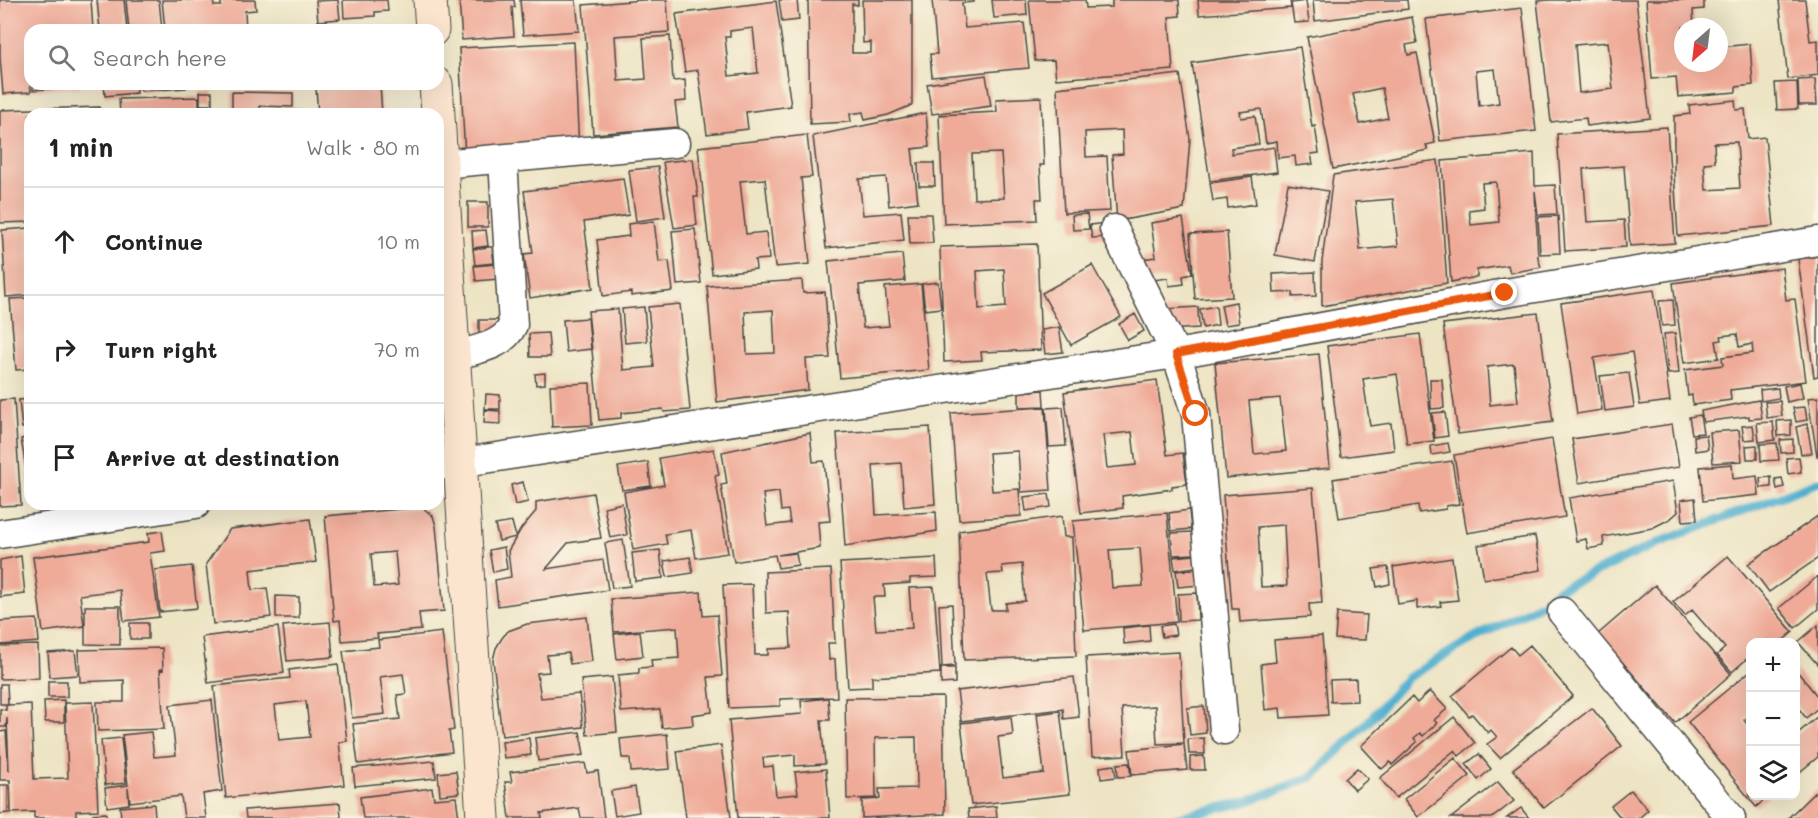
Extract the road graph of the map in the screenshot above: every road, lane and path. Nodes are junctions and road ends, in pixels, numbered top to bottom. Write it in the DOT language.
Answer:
graph roads {
  1 [pos="430,0"];
  2 [pos="432,24"];
  3 [pos="436,90"];
  4 [pos="438,108"];
  5 [pos="675,143"];
  6 [pos="503,160"];
  7 [pos="444,164"];
  8 [pos="444,208"];
  9 [pos="1114,229"];
  10 [pos="1818,241"];
  11 [pos="1176,354"];
  12 [pos="454,356"];
  13 [pos="450,464"];
  14 [pos="157,510"];
  15 [pos="0,534"];
  16 [pos="1562,612"];
  17 [pos="1224,730"];
  18 [pos="1725,816"];
  19 [pos="483,818"];
  1 -- 2 [label="street"];
  3 -- 4 [label="street"];
  5 -- 6 [label="street"];
  6 -- 7 [label="street"];
  6 -- 12 [label="street"];
  8 -- 12 [label="street"];
  9 -- 11 [label="street"];
  10 -- 11 [label="street"];
  11 -- 13 [label="street"];
  11 -- 17 [label="street"];
  12 -- 13 [label="street"];
  13 -- 19 [label="street"];
  14 -- 15 [label="street"];
  16 -- 18 [label="street"];
}
